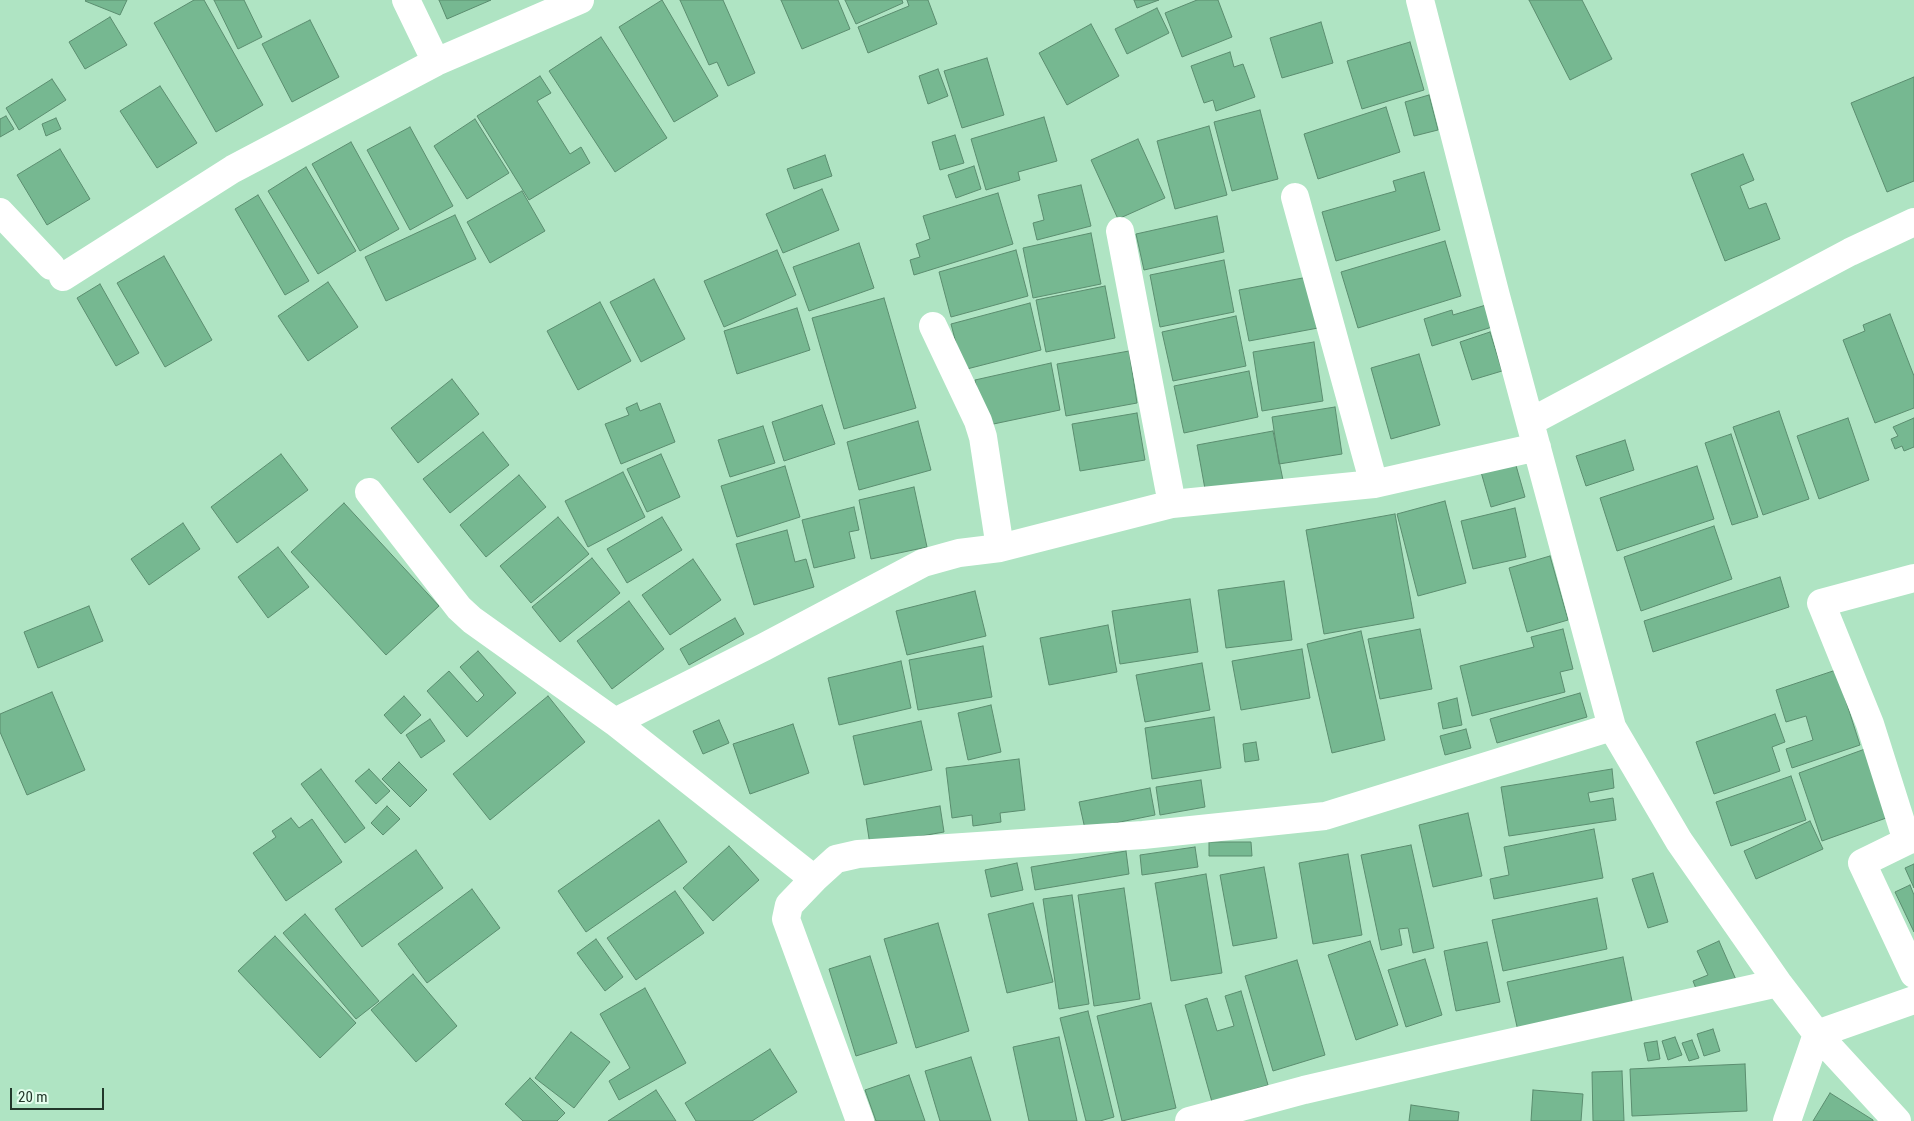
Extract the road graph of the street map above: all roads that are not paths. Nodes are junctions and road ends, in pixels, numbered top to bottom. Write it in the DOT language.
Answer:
graph roads {
  1 [pos="406,0"];
  2 [pos="580,0"];
  3 [pos="1420,0"];
  4 [pos="436,62"];
  5 [pos="1294,197"];
  6 [pos="0,212"];
  7 [pos="1914,222"];
  8 [pos="1120,231"];
  9 [pos="933,326"];
  10 [pos="1534,435"];
  11 [pos="1374,484"];
  12 [pos="368,492"];
  13 [pos="1172,504"];
  14 [pos="1000,548"];
  15 [pos="1914,578"];
  16 [pos="614,722"];
  17 [pos="1612,727"];
  18 [pos="814,879"];
  19 [pos="1914,974"];
  20 [pos="1778,983"];
  21 [pos="1914,1000"];
  22 [pos="1817,1034"];
  23 [pos="860,1121"];
  24 [pos="1189,1121"];
  25 [pos="1787,1121"];
  26 [pos="1897,1121"];
  1 -- 4 [label="street"];
  2 -- 4 [label="street"];
  3 -- 10 [label="street"];
  4 -- 6 [label="street"];
  5 -- 11 [label="street"];
  7 -- 10 [label="street"];
  8 -- 13 [label="street"];
  9 -- 14 [label="street"];
  10 -- 11 [label="street"];
  10 -- 17 [label="street"];
  11 -- 13 [label="street"];
  12 -- 16 [label="street"];
  13 -- 14 [label="street"];
  14 -- 16 [label="street"];
  15 -- 19 [label="street"];
  16 -- 18 [label="street"];
  17 -- 18 [label="street"];
  17 -- 20 [label="street"];
  18 -- 23 [label="street"];
  20 -- 22 [label="street"];
  20 -- 24 [label="street"];
  21 -- 22 [label="street"];
  22 -- 25 [label="street"];
  22 -- 26 [label="street"];
}
